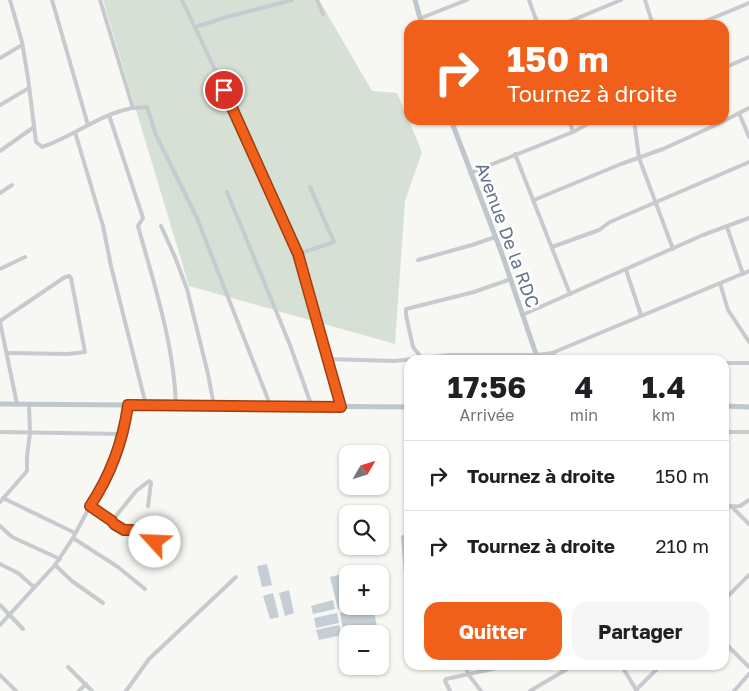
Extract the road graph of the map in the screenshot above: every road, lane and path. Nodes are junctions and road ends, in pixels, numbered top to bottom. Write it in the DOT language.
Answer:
graph roads {
  1 [pos="10,0"];
  2 [pos="52,0"];
  3 [pos="100,0"];
  4 [pos="182,0"];
  5 [pos="292,0"];
  6 [pos="317,0"];
  7 [pos="415,0"];
  8 [pos="467,0"];
  9 [pos="528,0"];
  10 [pos="622,0"];
  11 [pos="645,0"];
  12 [pos="749,3"];
  13 [pos="323,14"];
  14 [pos="421,18"];
  15 [pos="536,20"];
  16 [pos="573,20"];
  17 [pos="651,20"];
  18 [pos="708,20"];
  19 [pos="195,28"];
  20 [pos="22,45"];
  21 [pos="749,57"];
  22 [pos="0,58"];
  23 [pos="729,66"];
  24 [pos="29,88"];
  25 [pos="0,105"];
  26 [pos="133,108"];
  27 [pos="749,108"];
  28 [pos="739,113"];
  29 [pos="109,115"];
  30 [pos="729,118"];
  31 [pos="88,125"];
  32 [pos="453,125"];
  33 [pos="571,125"];
  34 [pos="586,125"];
  35 [pos="635,125"];
  36 [pos="714,125"];
  37 [pos="34,127"];
  38 [pos="75,132"];
  39 [pos="573,132"];
  40 [pos="749,137"];
  41 [pos="0,151"];
  42 [pos="515,154"];
  43 [pos="639,158"];
  44 [pos="749,162"];
  45 [pos="470,173"];
  46 [pos="12,185"];
  47 [pos="310,188"];
  48 [pos="227,192"];
  49 [pos="0,193"];
  50 [pos="534,200"];
  51 [pos="655,202"];
  52 [pos="749,218"];
  53 [pos="161,226"];
  54 [pos="727,227"];
  55 [pos="495,237"];
  56 [pos="552,247"];
  57 [pos="673,249"];
  58 [pos="298,254"];
  59 [pos="25,257"];
  60 [pos="418,260"];
  61 [pos="0,269"];
  62 [pos="626,270"];
  63 [pos="749,271"];
  64 [pos="743,274"];
  65 [pos="511,279"];
  66 [pos="720,283"];
  67 [pos="570,294"];
  68 [pos="522,315"];
  69 [pos="641,315"];
  70 [pos="0,322"];
  71 [pos="749,342"];
  72 [pos="7,353"];
  73 [pos="552,353"];
  74 [pos="419,355"];
  75 [pos="536,355"];
  76 [pos="544,355"];
  77 [pos="327,359"];
  78 [pos="404,360"];
  79 [pos="729,363"];
  80 [pos="749,363"];
  81 [pos="0,404"];
  82 [pos="17,404"];
  83 [pos="29,404"];
  84 [pos="128,405"];
  85 [pos="146,405"];
  86 [pos="176,405"];
  87 [pos="214,406"];
  88 [pos="271,406"];
  89 [pos="404,406"];
  90 [pos="729,406"];
  91 [pos="312,407"];
  92 [pos="341,407"];
  93 [pos="749,407"];
  94 [pos="0,432"];
  95 [pos="30,432"];
  96 [pos="729,432"];
  97 [pos="749,432"];
  98 [pos="122,434"];
  99 [pos="1,500"];
  100 [pos="749,500"];
  101 [pos="90,506"];
  102 [pos="148,506"];
  103 [pos="731,506"];
  104 [pos="112,521"];
  105 [pos="749,524"];
  106 [pos="0,526"];
  107 [pos="75,533"];
  108 [pos="403,537"];
  109 [pos="73,538"];
  110 [pos="155,542"];
  111 [pos="404,549"];
  112 [pos="60,559"];
  113 [pos="0,564"];
  114 [pos="55,565"];
  115 [pos="749,575"];
  116 [pos="236,577"];
  117 [pos="34,587"];
  118 [pos="145,589"];
  119 [pos="729,595"];
  120 [pos="103,603"];
  121 [pos="0,605"];
  122 [pos="9,614"];
  123 [pos="0,625"];
  124 [pos="23,628"];
  125 [pos="729,647"];
  126 [pos="68,667"];
  127 [pos="749,667"];
  128 [pos="467,670"];
  129 [pos="484,670"];
  130 [pos="566,670"];
  131 [pos="624,670"];
  132 [pos="656,670"];
  133 [pos="468,674"];
  134 [pos="749,674"];
  135 [pos="0,675"];
  136 [pos="86,684"];
  137 [pos="636,690"];
  138 [pos="735,690"];
  139 [pos="16,691"];
  140 [pos="80,691"];
  141 [pos="92,691"];
  142 [pos="126,691"];
  143 [pos="450,691"];
  144 [pos="481,691"];
  145 [pos="530,691"];
  1 -- 20 [label="street"];
  2 -- 31 [label="street"];
  3 -- 26 [label="street"];
  4 -- 19 [label="street"];
  5 -- 19 [label="street"];
  6 -- 13 [label="street"];
  7 -- 14 [label="street"];
  8 -- 14 [label="street"];
  9 -- 15 [label="street"];
  10 -- 16 [label="street"];
  11 -- 17 [label="street"];
  12 -- 18 [label="street"];
  19 -- 58 [label="street"];
  20 -- 22 [label="street"];
  20 -- 24 [label="street"];
  21 -- 23 [label="street"];
  24 -- 25 [label="street"];
  24 -- 37 [label="street"];
  26 -- 29 [label="street"];
  26 -- 88 [label="street"];
  27 -- 28 [label="street"];
  28 -- 30 [label="street"];
  28 -- 40 [label="street"];
  29 -- 31 [label="street"];
  29 -- 86 [label="street"];
  31 -- 38 [label="street"];
  32 -- 45 [label="street, Avenue De la RDC"];
  33 -- 39 [label="street"];
  34 -- 39 [label="street"];
  35 -- 43 [label="street"];
  36 -- 43 [label="street"];
  37 -- 38 [label="street"];
  37 -- 41 [label="street"];
  38 -- 85 [label="street"];
  39 -- 42 [label="street"];
  42 -- 45 [label="street"];
  42 -- 50 [label="street"];
  43 -- 50 [label="street"];
  43 -- 51 [label="street"];
  44 -- 51 [label="street"];
  45 -- 55 [label="street, Avenue De la RDC"];
  46 -- 49 [label="street"];
  47 -- 58 [label="street"];
  48 -- 91 [label="street"];
  50 -- 56 [label="street"];
  51 -- 56 [label="street"];
  51 -- 57 [label="street"];
  52 -- 54 [label="street"];
  53 -- 87 [label="street"];
  54 -- 57 [label="street"];
  54 -- 64 [label="street"];
  55 -- 60 [label="street"];
  55 -- 65 [label="street, Avenue De la RDC"];
  56 -- 67 [label="street"];
  57 -- 62 [label="street"];
  58 -- 77 [label="street"];
  59 -- 61 [label="street"];
  62 -- 67 [label="street"];
  62 -- 69 [label="street"];
  63 -- 64 [label="street"];
  64 -- 66 [label="street"];
  65 -- 68 [label="street, Avenue De la RDC"];
  65 -- 74 [label="street"];
  66 -- 69 [label="street"];
  66 -- 71 [label="street"];
  67 -- 68 [label="street"];
  68 -- 75 [label="street, Avenue De la RDC"];
  69 -- 73 [label="street"];
  70 -- 72 [label="street"];
  70 -- 72 [label="street"];
  72 -- 82 [label="street"];
  73 -- 76 [label="street"];
  77 -- 78 [label="street"];
  77 -- 92 [label="street"];
  79 -- 80 [label="street"];
  81 -- 82 [label="street"];
  82 -- 83 [label="street"];
  83 -- 84 [label="street"];
  83 -- 95 [label="street"];
  84 -- 85 [label="street"];
  84 -- 98 [label="street"];
  85 -- 86 [label="street"];
  86 -- 87 [label="street"];
  87 -- 88 [label="street"];
  88 -- 91 [label="street"];
  89 -- 92 [label="street"];
  90 -- 93 [label="street"];
  91 -- 92 [label="street"];
  94 -- 95 [label="street"];
  95 -- 98 [label="street"];
  95 -- 99 [label="street"];
  96 -- 97 [label="street"];
  98 -- 101 [label="street"];
  99 -- 107 [label="street"];
  100 -- 103 [label="street"];
  101 -- 104 [label="street"];
  101 -- 107 [label="street"];
  102 -- 104 [label="street"];
  103 -- 105 [label="street"];
  104 -- 110 [label="street"];
  106 -- 112 [label="street"];
  107 -- 109 [label="street"];
  108 -- 111 [label="street"];
  109 -- 112 [label="street"];
  109 -- 118 [label="street"];
  112 -- 114 [label="street"];
  113 -- 117 [label="street"];
  114 -- 117 [label="street"];
  114 -- 120 [label="street"];
  115 -- 119 [label="street"];
  116 -- 142 [label="street"];
  117 -- 122 [label="street"];
  121 -- 122 [label="street"];
  122 -- 123 [label="street"];
  122 -- 124 [label="street"];
  125 -- 127 [label="street"];
  126 -- 136 [label="street"];
  128 -- 133 [label="street"];
  129 -- 133 [label="street"];
  130 -- 145 [label="street"];
  131 -- 137 [label="street"];
  132 -- 137 [label="street"];
  133 -- 143 [label="street"];
  133 -- 144 [label="street"];
  134 -- 138 [label="street"];
  135 -- 139 [label="street"];
  136 -- 140 [label="street"];
  136 -- 141 [label="street"];
}
